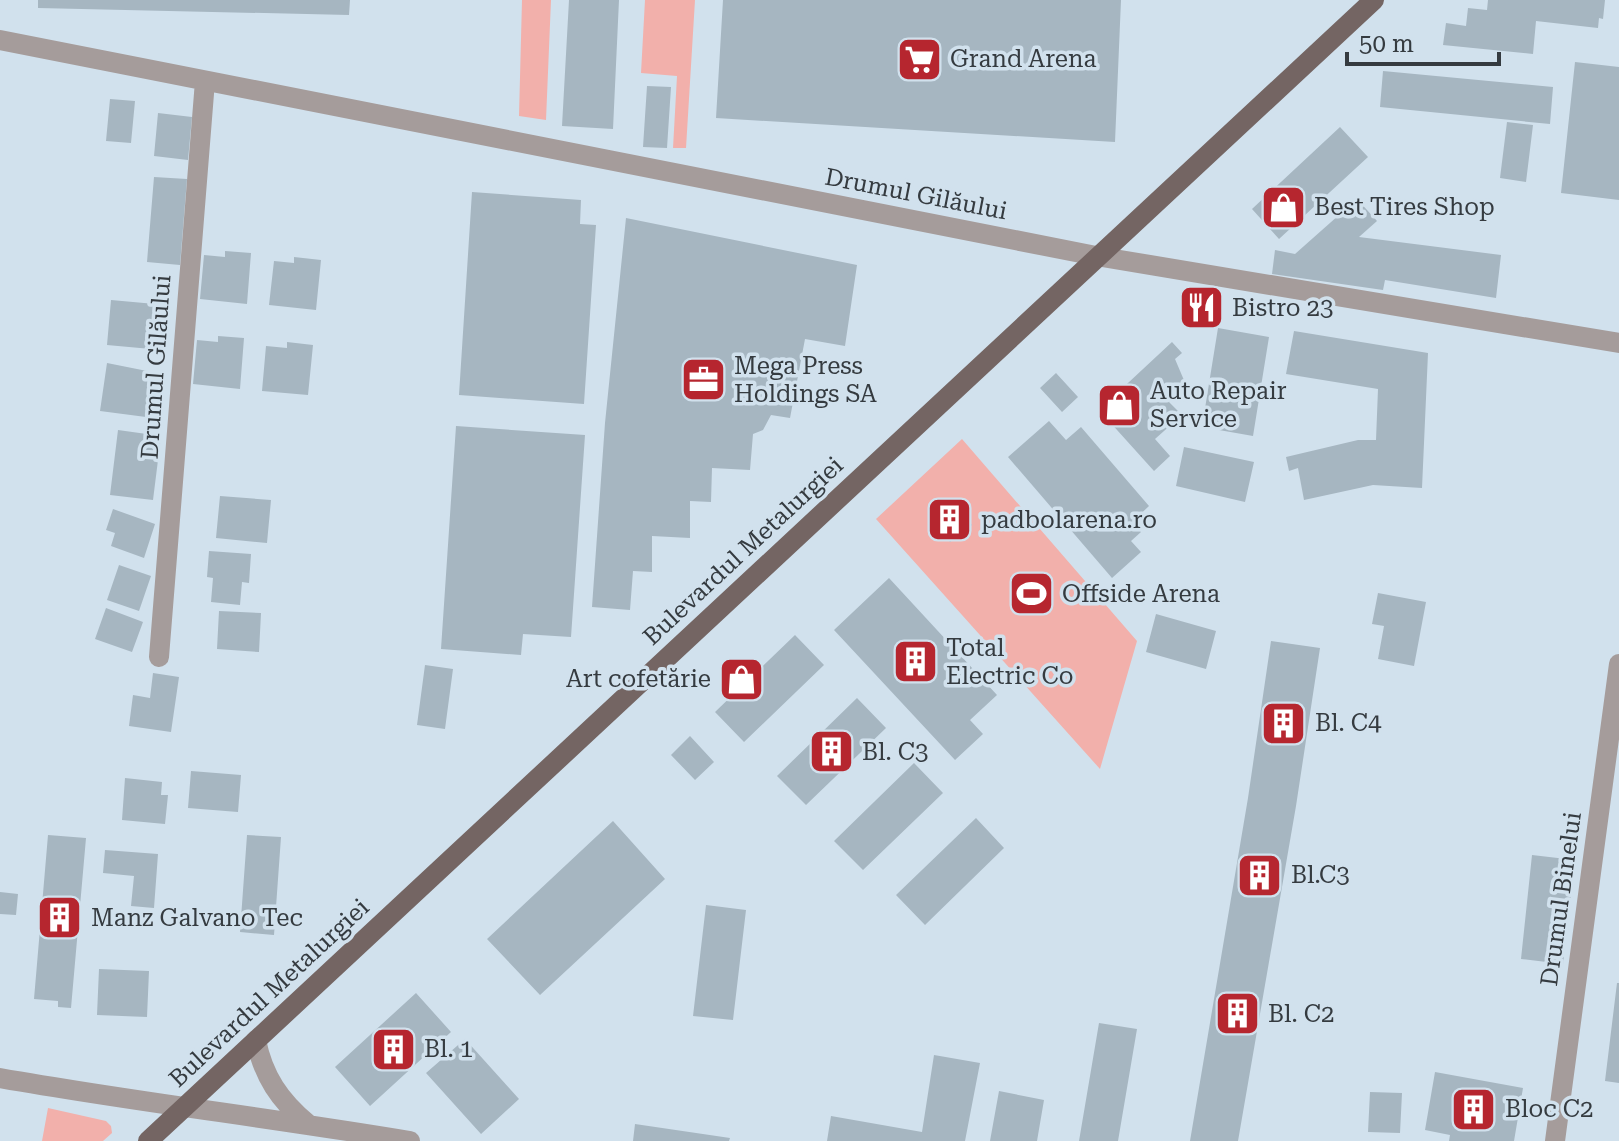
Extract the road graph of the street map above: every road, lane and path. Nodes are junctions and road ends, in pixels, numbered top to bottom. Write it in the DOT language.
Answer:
graph roads {
  1 [pos="1374,0"];
  2 [pos="0,40"];
  3 [pos="205,81"];
  4 [pos="1096,256"];
  5 [pos="1619,343"];
  6 [pos="159,657"];
  7 [pos="1619,664"];
  8 [pos="256,1040"];
  9 [pos="0,1078"];
  10 [pos="183,1109"];
  11 [pos="308,1124"];
  12 [pos="148,1141"];
  13 [pos="410,1141"];
  14 [pos="1555,1141"];
  1 -- 4 [label="main road, Bulevardul Metalurgiei"];
  2 -- 3 [label="street, Drumul Gilăului"];
  3 -- 4 [label="street, Drumul Gilăului"];
  3 -- 6 [label="street, Drumul Gilăului"];
  4 -- 5 [label="street, Drumul Gilăului"];
  4 -- 8 [label="main road, Bulevardul Metalurgiei"];
  7 -- 14 [label="street, Drumul Binelui"];
  8 -- 10 [label="main road, Bulevardul Metalurgiei"];
  8 -- 11 [label="street"];
  9 -- 10 [label="street"];
  10 -- 11 [label="street"];
  10 -- 12 [label="main road, Bulevardul Metalurgiei"];
  11 -- 13 [label="street"];
}
